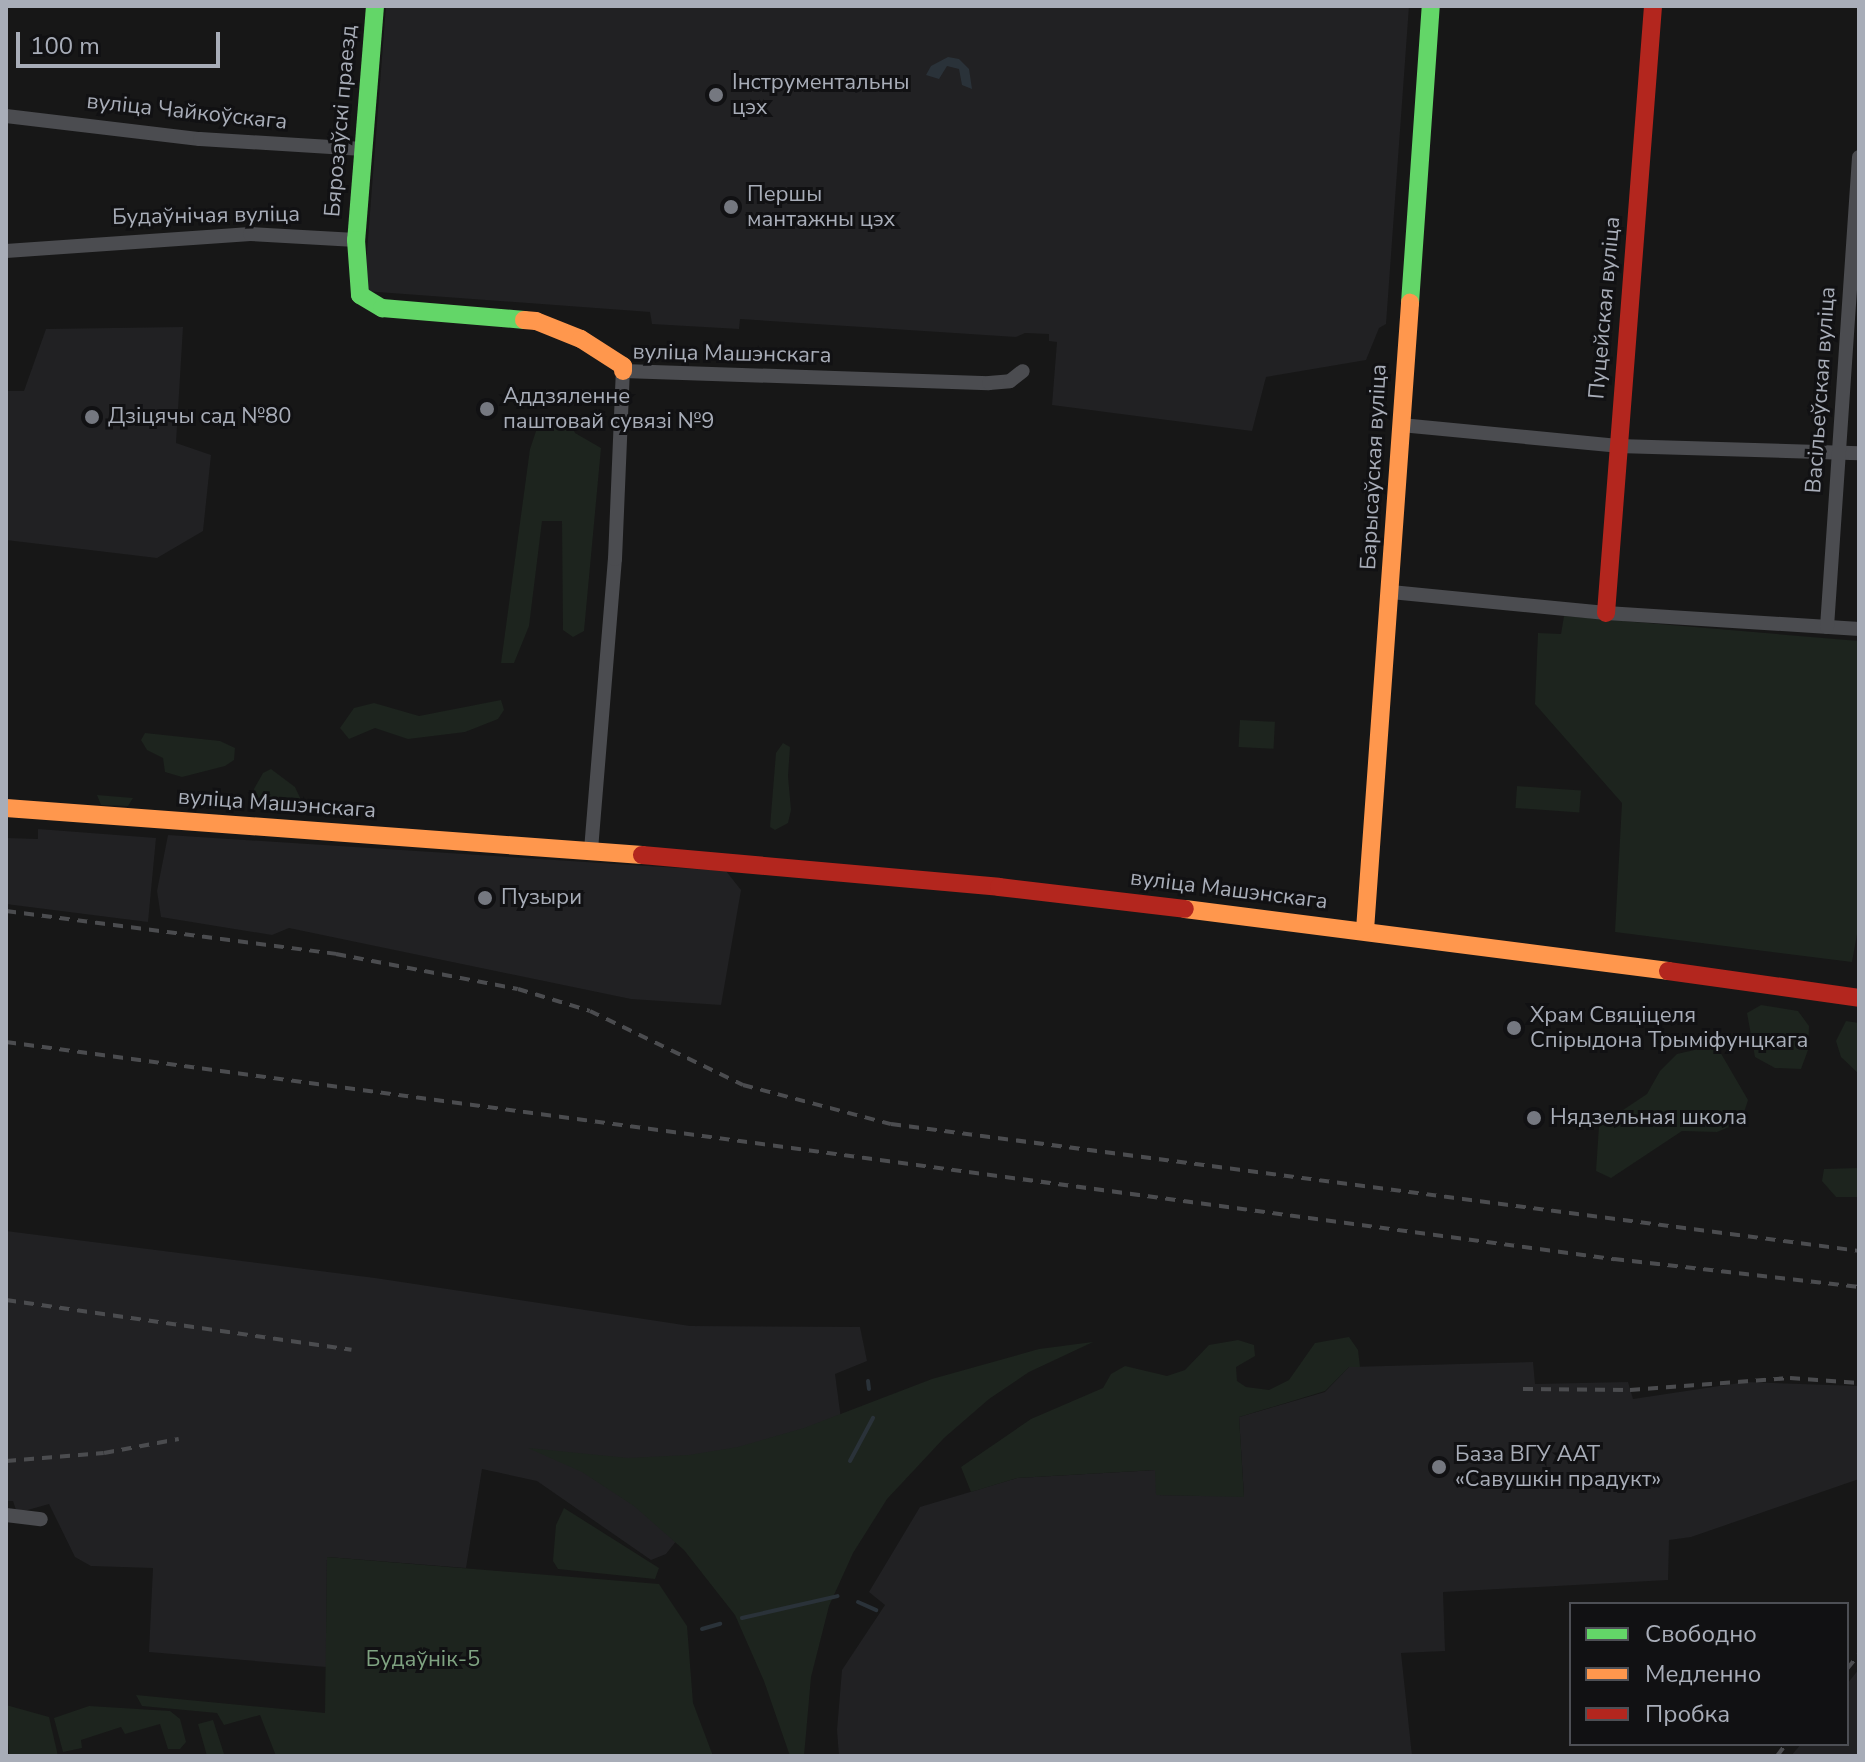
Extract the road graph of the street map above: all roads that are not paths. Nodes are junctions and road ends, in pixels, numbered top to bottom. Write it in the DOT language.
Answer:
graph roads {
  1 [pos="375,6"];
  2 [pos="1431,6"];
  3 [pos="1653,6"];
  4 [pos="6,116"];
  5 [pos="363,149"];
  6 [pos="1859,157"];
  7 [pos="356,240"];
  8 [pos="6,251"];
  9 [pos="623,371"];
  10 [pos="1023,371"];
  11 [pos="1401,425"];
  12 [pos="1618,446"];
  13 [pos="1840,452"];
  14 [pos="1859,453"];
  15 [pos="1391,592"];
  16 [pos="1606,613"];
  17 [pos="1827,627"];
  18 [pos="1859,629"];
  19 [pos="6,808"];
  20 [pos="591,850"];
  21 [pos="1365,930"];
  22 [pos="1859,998"];
  23 [pos="6,1515"];
  24 [pos="41,1519"];
  1 -- 5 [label="street, Бярозаўскі праезд"];
  2 -- 11 [label="street, Барысаўская вуліца"];
  3 -- 12 [label="street, Пуцейская вуліца"];
  4 -- 5 [label="street, вуліца Чайкоўскага"];
  5 -- 7 [label="street, Бярозаўскі праезд"];
  6 -- 13 [label="street, Васільеўская вуліца"];
  7 -- 8 [label="street, Будаўнічая вуліца"];
  7 -- 9 [label="street"];
  9 -- 10 [label="street, вуліца Машэнскага"];
  9 -- 20 [label="street, вуліца Машэнскага"];
  11 -- 12 [label="street"];
  11 -- 15 [label="street, Барысаўская вуліца"];
  12 -- 13 [label="street"];
  12 -- 16 [label="street, Пуцейская вуліца"];
  13 -- 14 [label="street"];
  13 -- 17 [label="street, Васільеўская вуліца"];
  15 -- 16 [label="street"];
  15 -- 21 [label="street, Барысаўская вуліца"];
  16 -- 17 [label="street"];
  17 -- 18 [label="street"];
  19 -- 20 [label="street, вуліца Машэнскага"];
  20 -- 21 [label="street, вуліца Машэнскага"];
  21 -- 22 [label="street, вуліца Машэнскага"];
  23 -- 24 [label="street"];
}
